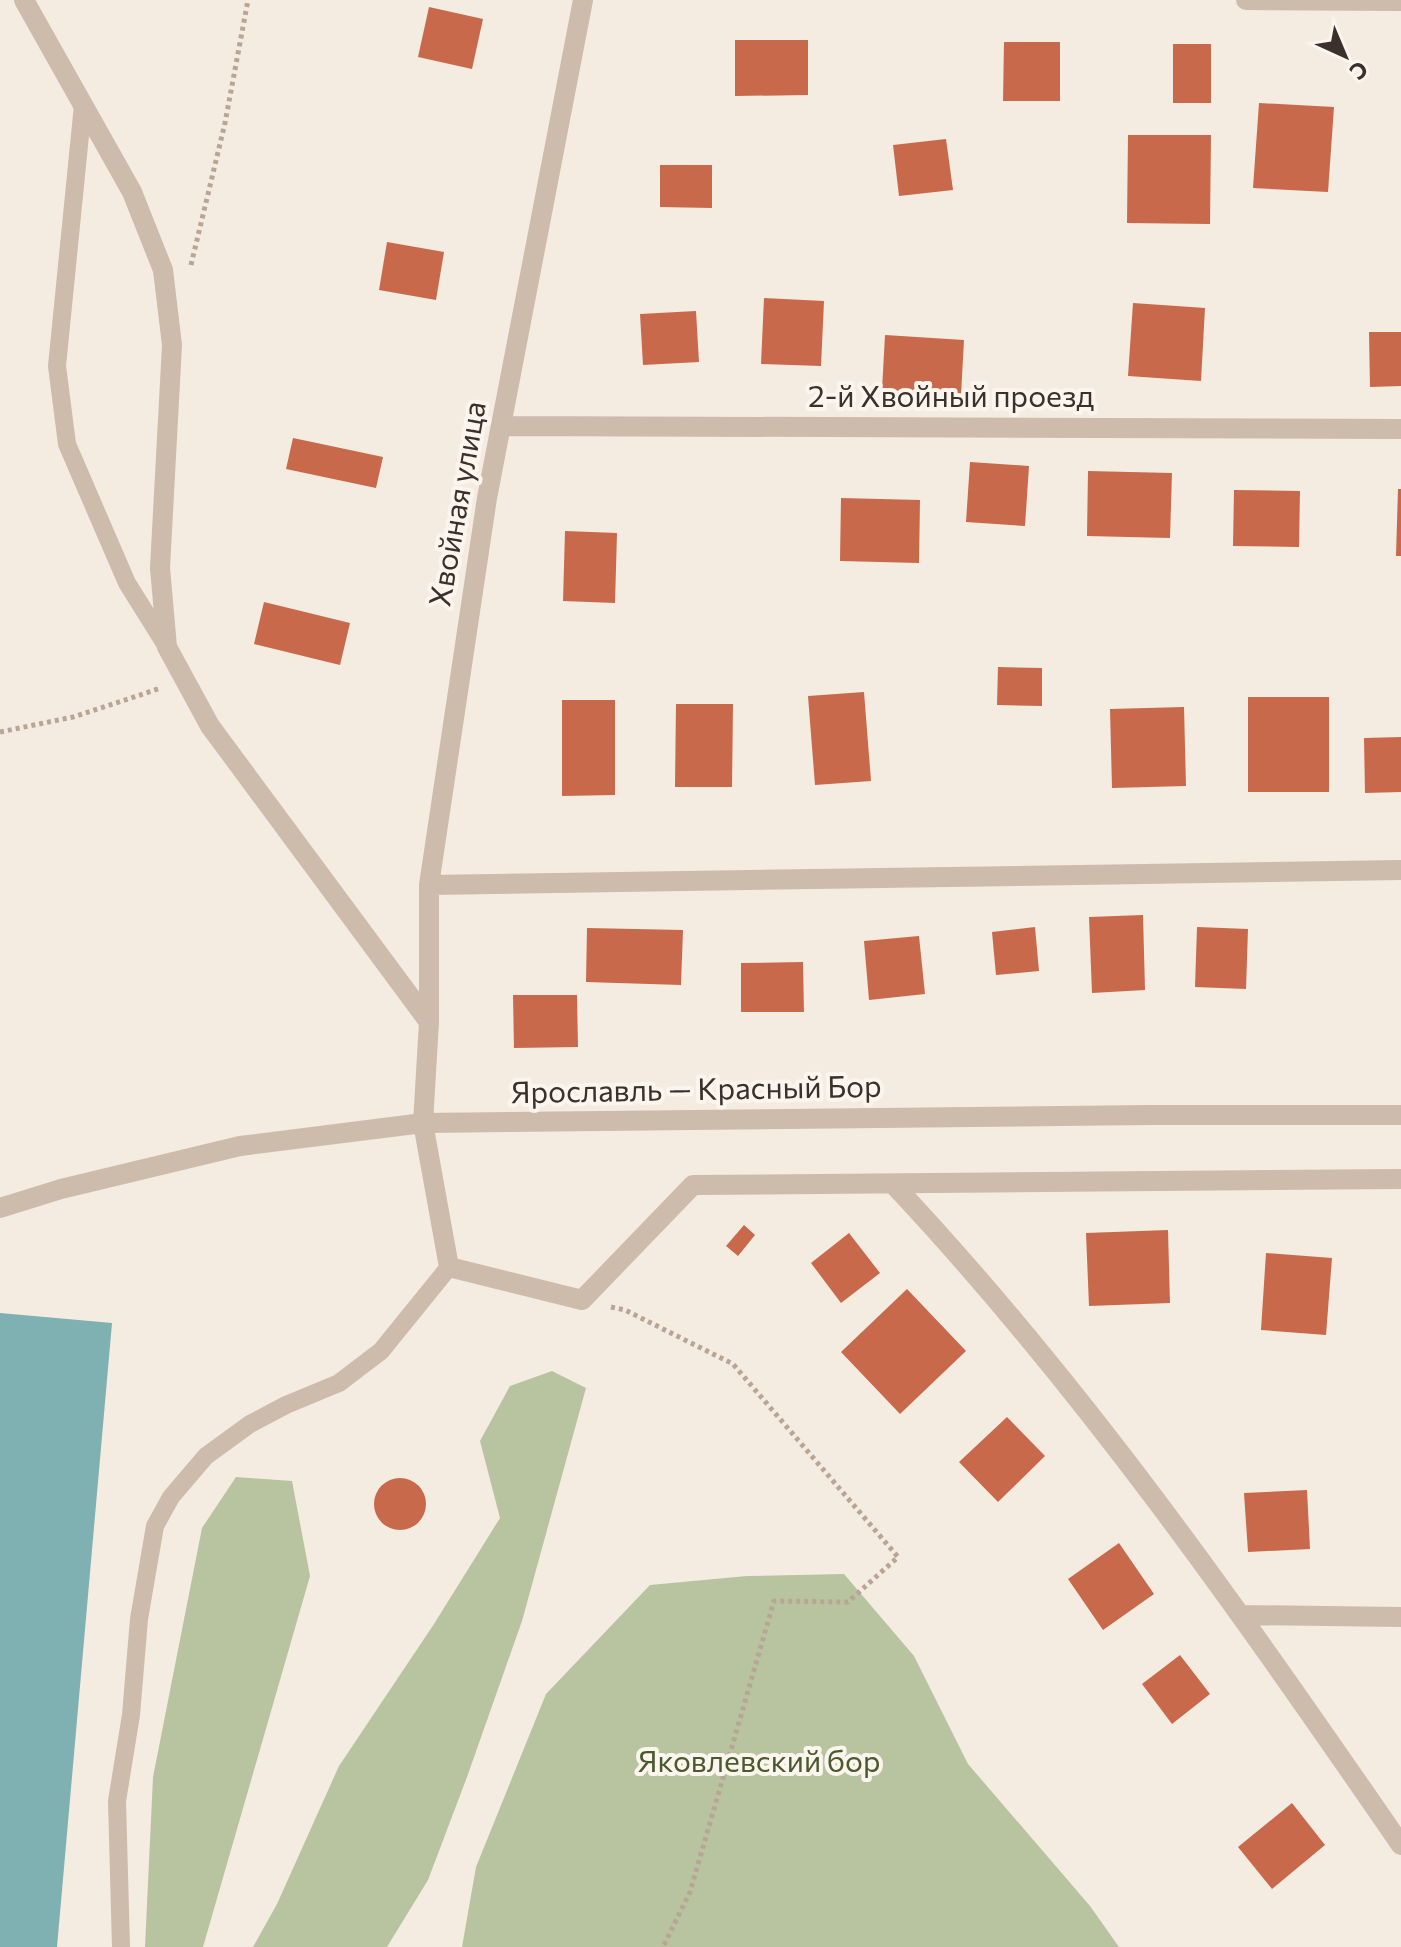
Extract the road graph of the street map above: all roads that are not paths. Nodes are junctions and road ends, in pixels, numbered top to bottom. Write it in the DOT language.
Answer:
graph roads {
  1 [pos="24,0"];
  2 [pos="583,0"];
  3 [pos="1246,0"];
  4 [pos="1401,1"];
  5 [pos="83,105"];
  6 [pos="501,426"];
  7 [pos="1401,429"];
  8 [pos="167,647"];
  9 [pos="1401,870"];
  10 [pos="429,885"];
  11 [pos="429,1022"];
  12 [pos="1401,1115"];
  13 [pos="423,1123"];
  14 [pos="1401,1179"];
  15 [pos="893,1184"];
  16 [pos="0,1208"];
  17 [pos="449,1267"];
  18 [pos="1242,1615"];
  19 [pos="1401,1617"];
  20 [pos="1401,1845"];
  21 [pos="121,1947"];
  1 -- 5 [label="street"];
  2 -- 6 [label="street, Хвойная улица"];
  3 -- 4 [label="street"];
  5 -- 8 [label="street"];
  5 -- 8 [label="lane"];
  6 -- 7 [label="street, 2-й Хвойный проезд"];
  6 -- 10 [label="street, Хвойная улица"];
  8 -- 11 [label="street"];
  9 -- 10 [label="street"];
  10 -- 11 [label="street, Хвойная улица"];
  11 -- 13 [label="street, Хвойная улица"];
  12 -- 13 [label="street, Ярославль — Красный Бор"];
  13 -- 16 [label="street, Ярославль — Красный Бор"];
  13 -- 17 [label="street, Хвойная улица"];
  14 -- 15 [label="street"];
  15 -- 17 [label="street"];
  15 -- 18 [label="street"];
  17 -- 21 [label="lane"];
  18 -- 19 [label="street"];
  18 -- 20 [label="street"];
}
